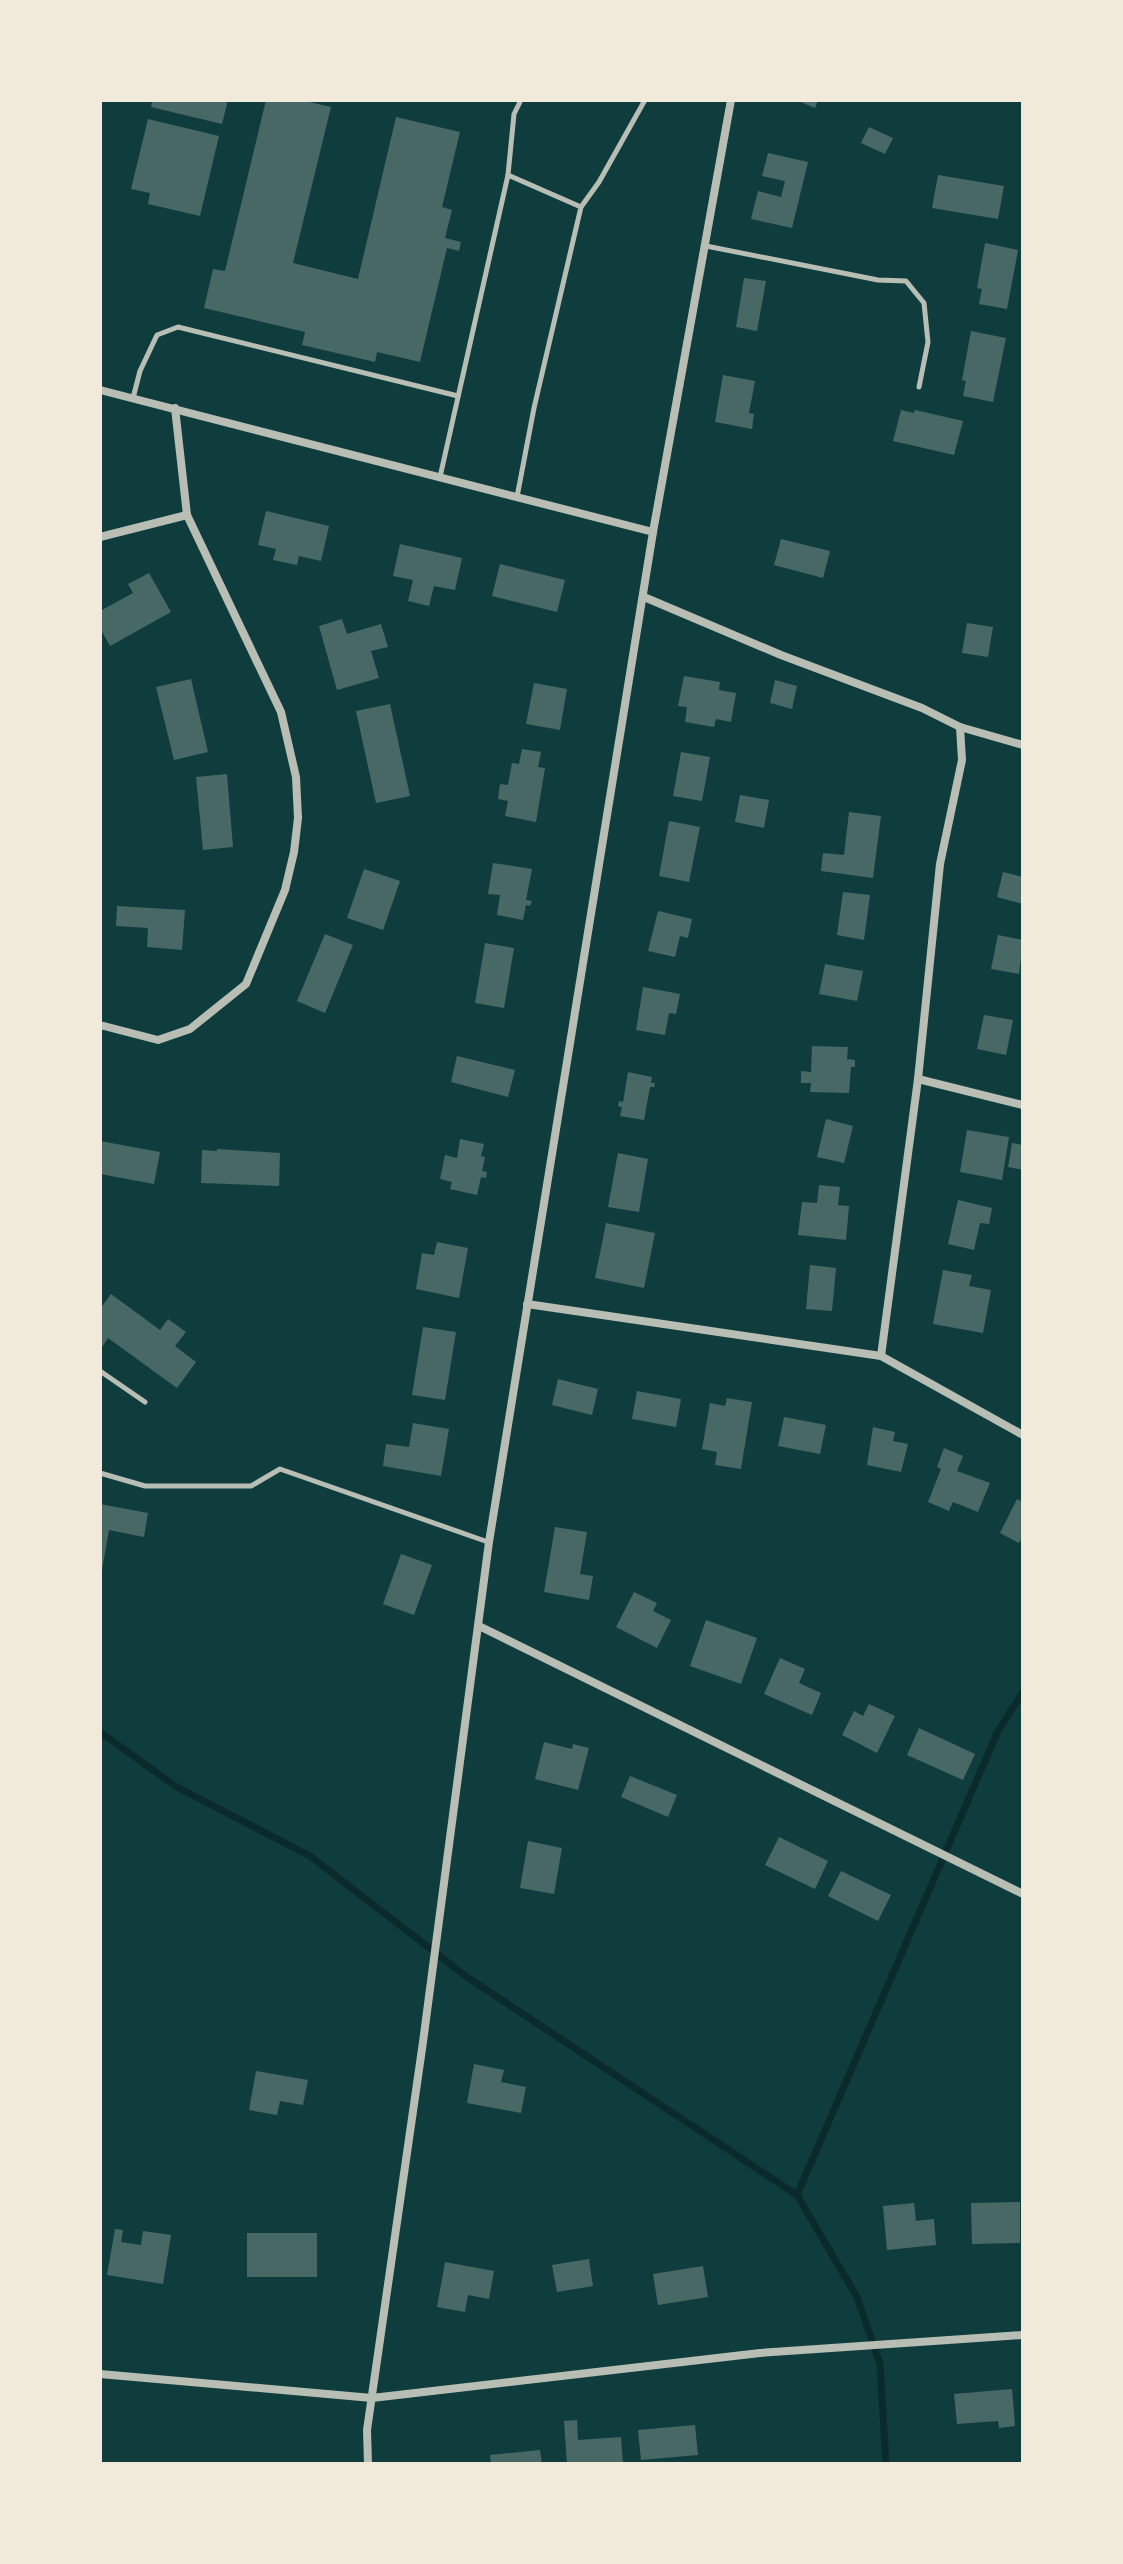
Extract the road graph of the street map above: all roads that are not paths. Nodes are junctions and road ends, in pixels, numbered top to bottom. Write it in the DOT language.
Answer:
graph roads {
  1 [pos="521,100"];
  2 [pos="645,100"];
  3 [pos="731,100"];
  4 [pos="508,175"];
  5 [pos="581,207"];
  6 [pos="706,246"];
  7 [pos="919,387"];
  8 [pos="100,390"];
  9 [pos="458,396"];
  10 [pos="133,398"];
  11 [pos="175,408"];
  12 [pos="440,477"];
  13 [pos="517,497"];
  14 [pos="187,515"];
  15 [pos="653,532"];
  16 [pos="100,537"];
  17 [pos="644,597"];
  18 [pos="960,727"];
  19 [pos="1023,745"];
  20 [pos="100,1025"];
  21 [pos="918,1079"];
  22 [pos="1023,1105"];
  23 [pos="527,1304"];
  24 [pos="881,1356"];
  25 [pos="100,1371"];
  26 [pos="145,1402"];
  27 [pos="1023,1435"];
  28 [pos="100,1473"];
  29 [pos="489,1542"];
  30 [pos="479,1626"];
  31 [pos="1023,1894"];
  32 [pos="1023,2335"];
  33 [pos="100,2374"];
  34 [pos="372,2398"];
  35 [pos="368,2464"];
  1 -- 4 [label="lane"];
  2 -- 5 [label="lane"];
  3 -- 6 [label="street"];
  4 -- 5 [label="lane"];
  4 -- 9 [label="lane"];
  5 -- 13 [label="lane"];
  6 -- 7 [label="lane"];
  6 -- 15 [label="street"];
  8 -- 10 [label="street"];
  9 -- 10 [label="lane"];
  9 -- 12 [label="lane"];
  10 -- 11 [label="street"];
  11 -- 12 [label="street"];
  11 -- 14 [label="street"];
  12 -- 13 [label="street"];
  13 -- 15 [label="street"];
  14 -- 16 [label="street"];
  14 -- 20 [label="street"];
  15 -- 17 [label="street"];
  17 -- 18 [label="street"];
  17 -- 23 [label="street"];
  18 -- 19 [label="street"];
  18 -- 21 [label="street"];
  21 -- 22 [label="street"];
  21 -- 24 [label="street"];
  23 -- 24 [label="street"];
  23 -- 29 [label="street"];
  24 -- 27 [label="street"];
  25 -- 26 [label="lane"];
  28 -- 29 [label="lane"];
  29 -- 30 [label="street"];
  30 -- 31 [label="street"];
  30 -- 34 [label="street"];
  32 -- 34 [label="street"];
  33 -- 34 [label="street"];
  34 -- 35 [label="street"];
}
